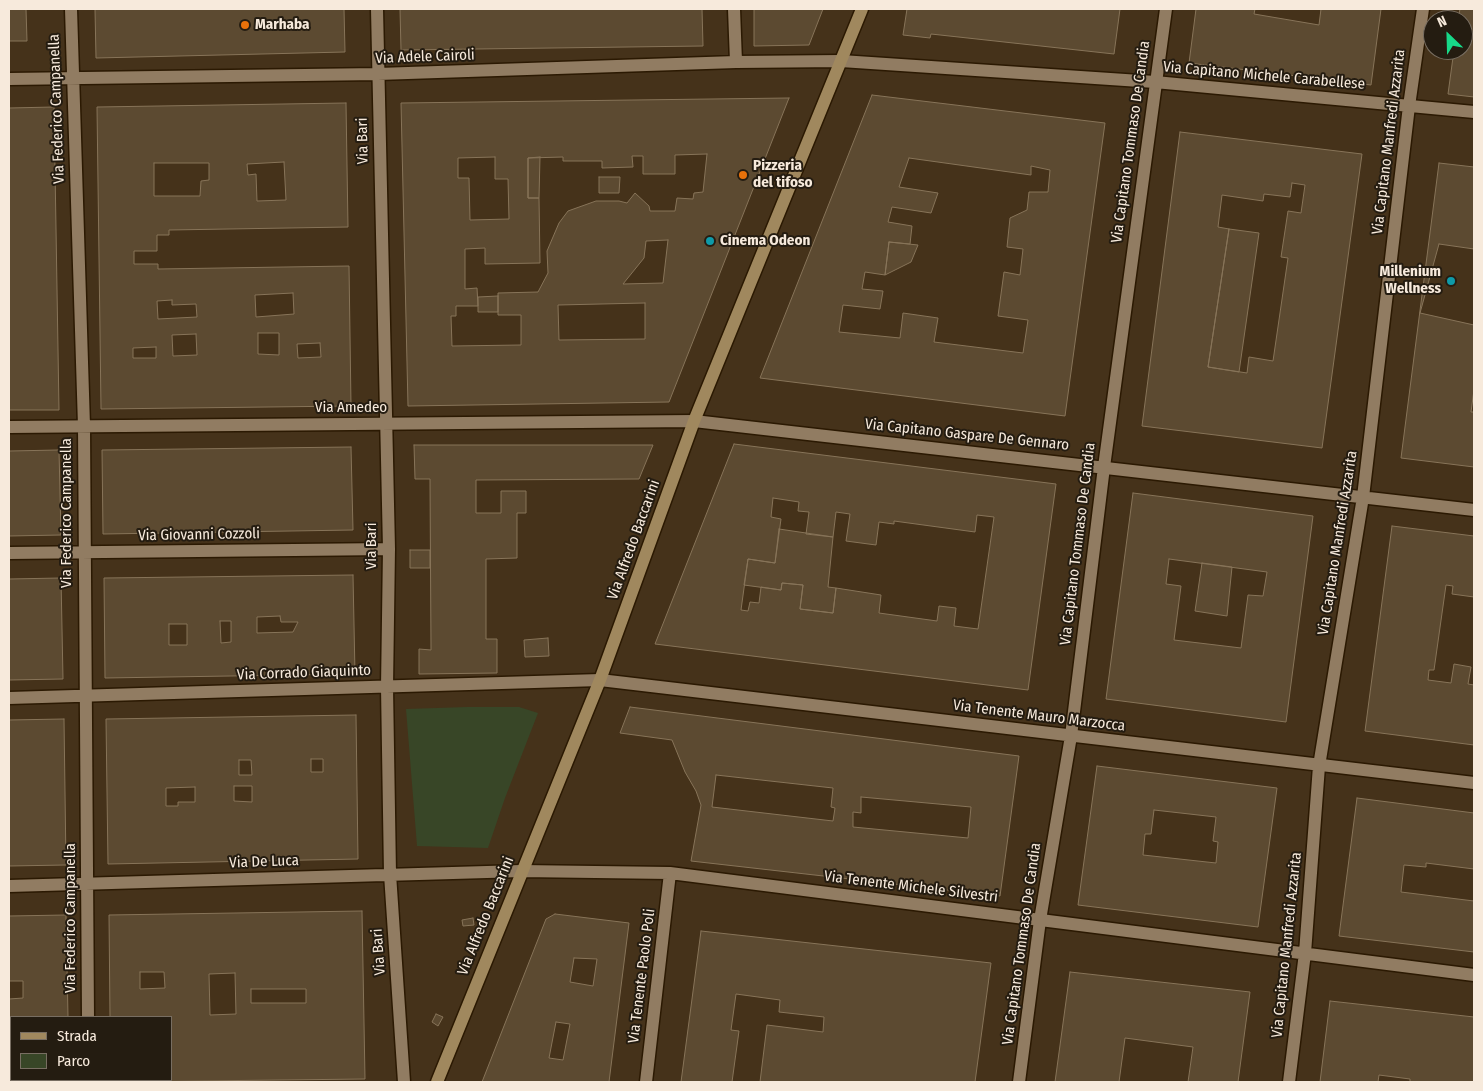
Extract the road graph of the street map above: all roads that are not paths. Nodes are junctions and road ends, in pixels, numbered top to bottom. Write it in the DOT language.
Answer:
graph roads {
  1 [pos="71,9"];
  2 [pos="377,9"];
  3 [pos="734,9"];
  4 [pos="862,9"];
  5 [pos="1166,9"];
  6 [pos="1423,9"];
  7 [pos="841,61"];
  8 [pos="736,62"];
  9 [pos="378,74"];
  10 [pos="72,78"];
  11 [pos="9,79"];
  12 [pos="1155,82"];
  13 [pos="1409,106"];
  14 [pos="1474,112"];
  15 [pos="694,421"];
  16 [pos="386,424"];
  17 [pos="84,426"];
  18 [pos="9,427"];
  19 [pos="1104,467"];
  20 [pos="1363,497"];
  21 [pos="1474,510"];
  22 [pos="389,549"];
  23 [pos="83,552"];
  24 [pos="9,553"];
  25 [pos="600,680"];
  26 [pos="387,687"];
  27 [pos="85,697"];
  28 [pos="9,698"];
  29 [pos="1071,736"];
  30 [pos="1319,766"];
  31 [pos="1474,783"];
  32 [pos="521,871"];
  33 [pos="670,873"];
  34 [pos="390,874"];
  35 [pos="88,884"];
  36 [pos="9,886"];
  37 [pos="1040,920"];
  38 [pos="1305,953"];
  39 [pos="1474,975"];
  40 [pos="88,1016"];
  41 [pos="404,1082"];
  42 [pos="437,1082"];
  43 [pos="646,1082"];
  44 [pos="1020,1082"];
  45 [pos="1288,1082"];
  1 -- 10 [label="street, Via Federico Campanella"];
  2 -- 9 [label="street, Via Bari"];
  3 -- 8 [label="street"];
  4 -- 7 [label="street, Via Alfredo Baccarini"];
  5 -- 12 [label="street, Via Capitano Tommaso De Candia"];
  6 -- 13 [label="street, Via Capitano Manfredi Azzarita"];
  7 -- 8 [label="street, Via Adele Cairoli"];
  7 -- 12 [label="street, Via Capitano Michele Carabellese"];
  7 -- 15 [label="street, Via Alfredo Baccarini"];
  8 -- 9 [label="street, Via Adele Cairoli"];
  9 -- 10 [label="street, Via Adele Cairoli"];
  9 -- 16 [label="street, Via Bari"];
  10 -- 11 [label="street, Via Adele Cairoli"];
  10 -- 17 [label="street, Via Federico Campanella"];
  12 -- 13 [label="street, Via Capitano Michele Carabellese"];
  12 -- 19 [label="street, Via Capitano Tommaso De Candia"];
  13 -- 14 [label="street, Via Capitano Michele Carabellese"];
  13 -- 20 [label="street, Via Capitano Manfredi Azzarita"];
  15 -- 16 [label="street, Via Amedeo"];
  15 -- 19 [label="street, Via Capitano Gaspare De Gennaro"];
  15 -- 25 [label="street, Via Alfredo Baccarini"];
  16 -- 17 [label="street, Via Amedeo"];
  16 -- 22 [label="street, Via Bari"];
  17 -- 18 [label="street, Via Amedeo"];
  17 -- 23 [label="street, Via Federico Campanella"];
  19 -- 20 [label="street, Via Capitano Gaspare De Gennaro"];
  19 -- 29 [label="street, Via Capitano Tommaso De Candia"];
  20 -- 21 [label="street, Via Capitano Gaspare De Gennaro"];
  20 -- 30 [label="street, Via Capitano Manfredi Azzarita"];
  22 -- 23 [label="street, Via Giovanni Cozzoli"];
  22 -- 26 [label="street, Via Bari"];
  23 -- 24 [label="street, Via Giovanni Cozzoli"];
  23 -- 27 [label="street, Via Federico Campanella"];
  25 -- 26 [label="street, Via Corrado Giaquinto"];
  25 -- 29 [label="street, Via Tenente Mauro Marzocca"];
  25 -- 32 [label="street, Via Alfredo Baccarini"];
  26 -- 27 [label="street, Via Corrado Giaquinto"];
  26 -- 34 [label="street, Via Bari"];
  27 -- 28 [label="street, Via Corrado Giaquinto"];
  27 -- 35 [label="street, Via Federico Campanella"];
  29 -- 30 [label="street, Via Tenente Mauro Marzocca"];
  29 -- 37 [label="street, Via Capitano Tommaso De Candia"];
  30 -- 31 [label="street, Via Tenente Mauro Marzocca"];
  30 -- 38 [label="street, Via Capitano Manfredi Azzarita"];
  32 -- 33 [label="street, Via Tenente Michele Silvestri"];
  32 -- 34 [label="street, Via De Luca"];
  32 -- 42 [label="street, Via Alfredo Baccarini"];
  33 -- 37 [label="street, Via Tenente Michele Silvestri"];
  33 -- 43 [label="street, Via Tenente Paolo Poli"];
  34 -- 35 [label="street, Via De Luca"];
  34 -- 41 [label="street, Via Bari"];
  35 -- 36 [label="street, Via De Luca"];
  35 -- 40 [label="street, Via Federico Campanella"];
  37 -- 38 [label="street, Via Tenente Michele Silvestri"];
  37 -- 44 [label="street, Via Capitano Tommaso De Candia"];
  38 -- 39 [label="street, Via Tenente Michele Silvestri"];
  38 -- 45 [label="street, Via Capitano Manfredi Azzarita"];
}
